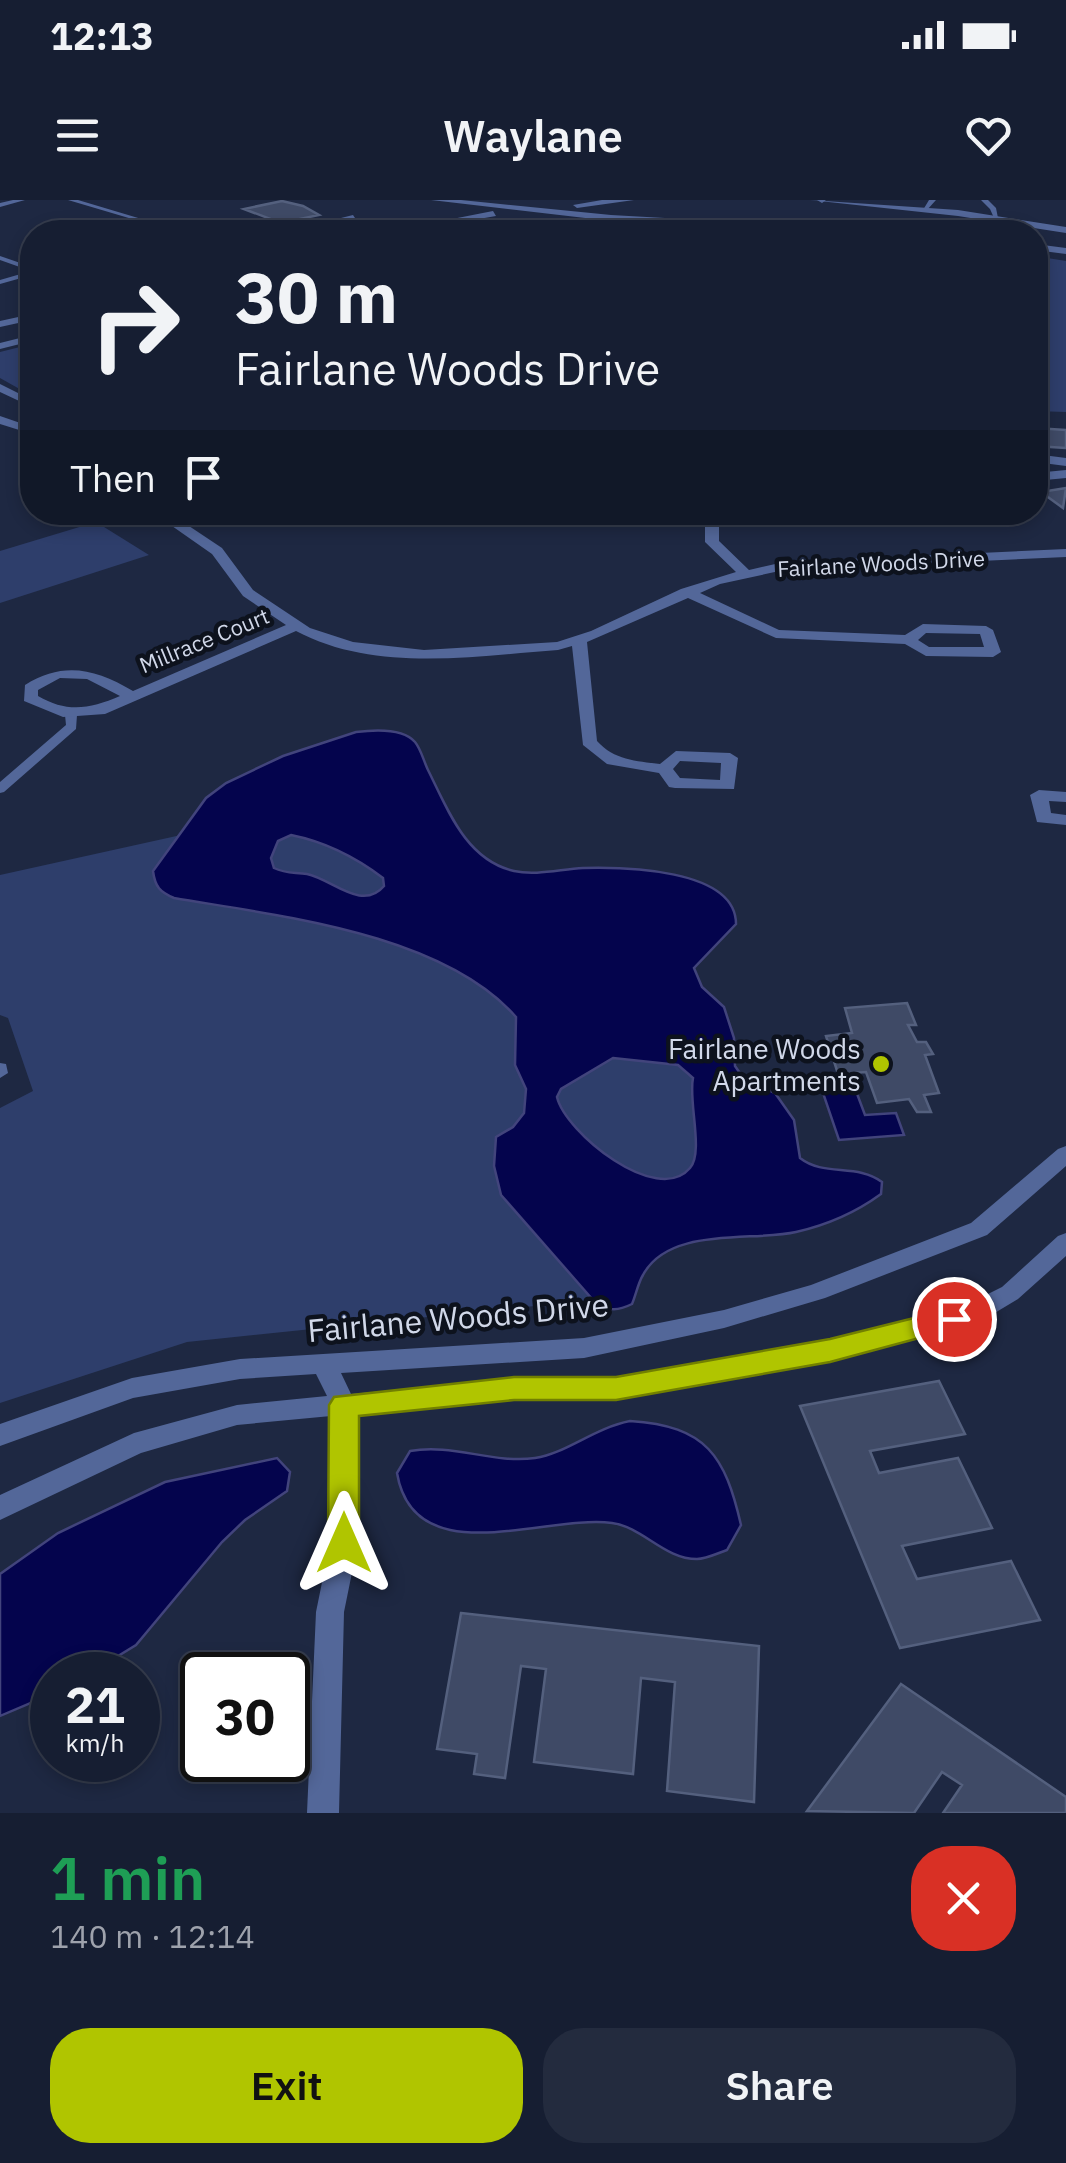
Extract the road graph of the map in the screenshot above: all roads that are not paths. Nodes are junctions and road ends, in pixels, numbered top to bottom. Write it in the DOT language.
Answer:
graph roads {
  1 [pos="22,200"];
  2 [pos="71,200"];
  3 [pos="435,200"];
  4 [pos="630,200"];
  5 [pos="819,200"];
  6 [pos="933,200"];
  7 [pos="984,200"];
  8 [pos="456,202"];
  9 [pos="0,206"];
  10 [pos="925,209"];
  11 [pos="522,210"];
  12 [pos="353,217"];
  13 [pos="996,218"];
  14 [pos="138,220"];
  15 [pos="340,220"];
  16 [pos="450,220"];
  17 [pos="455,220"];
  18 [pos="665,220"];
  19 [pos="1005,220"];
  20 [pos="1066,233"];
  21 [pos="1066,252"];
  22 [pos="178,525"];
  23 [pos="712,525"];
  24 [pos="1066,554"];
  25 [pos="744,573"];
  26 [pos="686,592"];
  27 [pos="296,626"];
  28 [pos="908,640"];
  29 [pos="579,641"];
  30 [pos="130,695"];
  31 [pos="71,716"];
  32 [pos="664,768"];
  33 [pos="0,789"];
  34 [pos="1066,797"];
  35 [pos="1066,820"];
  36 [pos="1066,1154"];
  37 [pos="1066,1242"];
  38 [pos="324,1364"];
  39 [pos="344,1405"];
  40 [pos="0,1434"];
  41 [pos="0,1508"];
  42 [pos="323,1813"];
  1 -- 9 [label="lane"];
  2 -- 14 [label="lane"];
  3 -- 8 [label="street"];
  4 -- 11 [label="street"];
  5 -- 10 [label="street"];
  6 -- 10 [label="lane"];
  7 -- 13 [label="lane"];
  8 -- 11 [label="street"];
  8 -- 16 [label="street"];
  10 -- 13 [label="street"];
  11 -- 17 [label="street"];
  11 -- 18 [label="street"];
  12 -- 15 [label="lane"];
  13 -- 19 [label="street"];
  20 -- 21 [label="street"];
  22 -- 27 [label="street, Fairlane Woods Drive"];
  23 -- 25 [label="street"];
  24 -- 25 [label="street, Fairlane Woods Drive"];
  25 -- 26 [label="street, Fairlane Woods Drive"];
  26 -- 28 [label="street"];
  26 -- 29 [label="street, Fairlane Woods Drive"];
  27 -- 29 [label="street, Fairlane Woods Drive"];
  27 -- 30 [label="street, Millrace Court"];
  28 -- 28 [label="street"];
  29 -- 32 [label="street"];
  30 -- 31 [label="street, Millrace Court"];
  30 -- 31 [label="street, Millrace Court"];
  31 -- 33 [label="lane"];
  34 -- 35 [label="street"];
  36 -- 38 [label="street, Fairlane Woods Drive"];
  37 -- 39 [label="street"];
  38 -- 39 [label="street"];
  38 -- 40 [label="street, Fairlane Woods Drive"];
  39 -- 41 [label="street"];
  39 -- 42 [label="street"];
}
